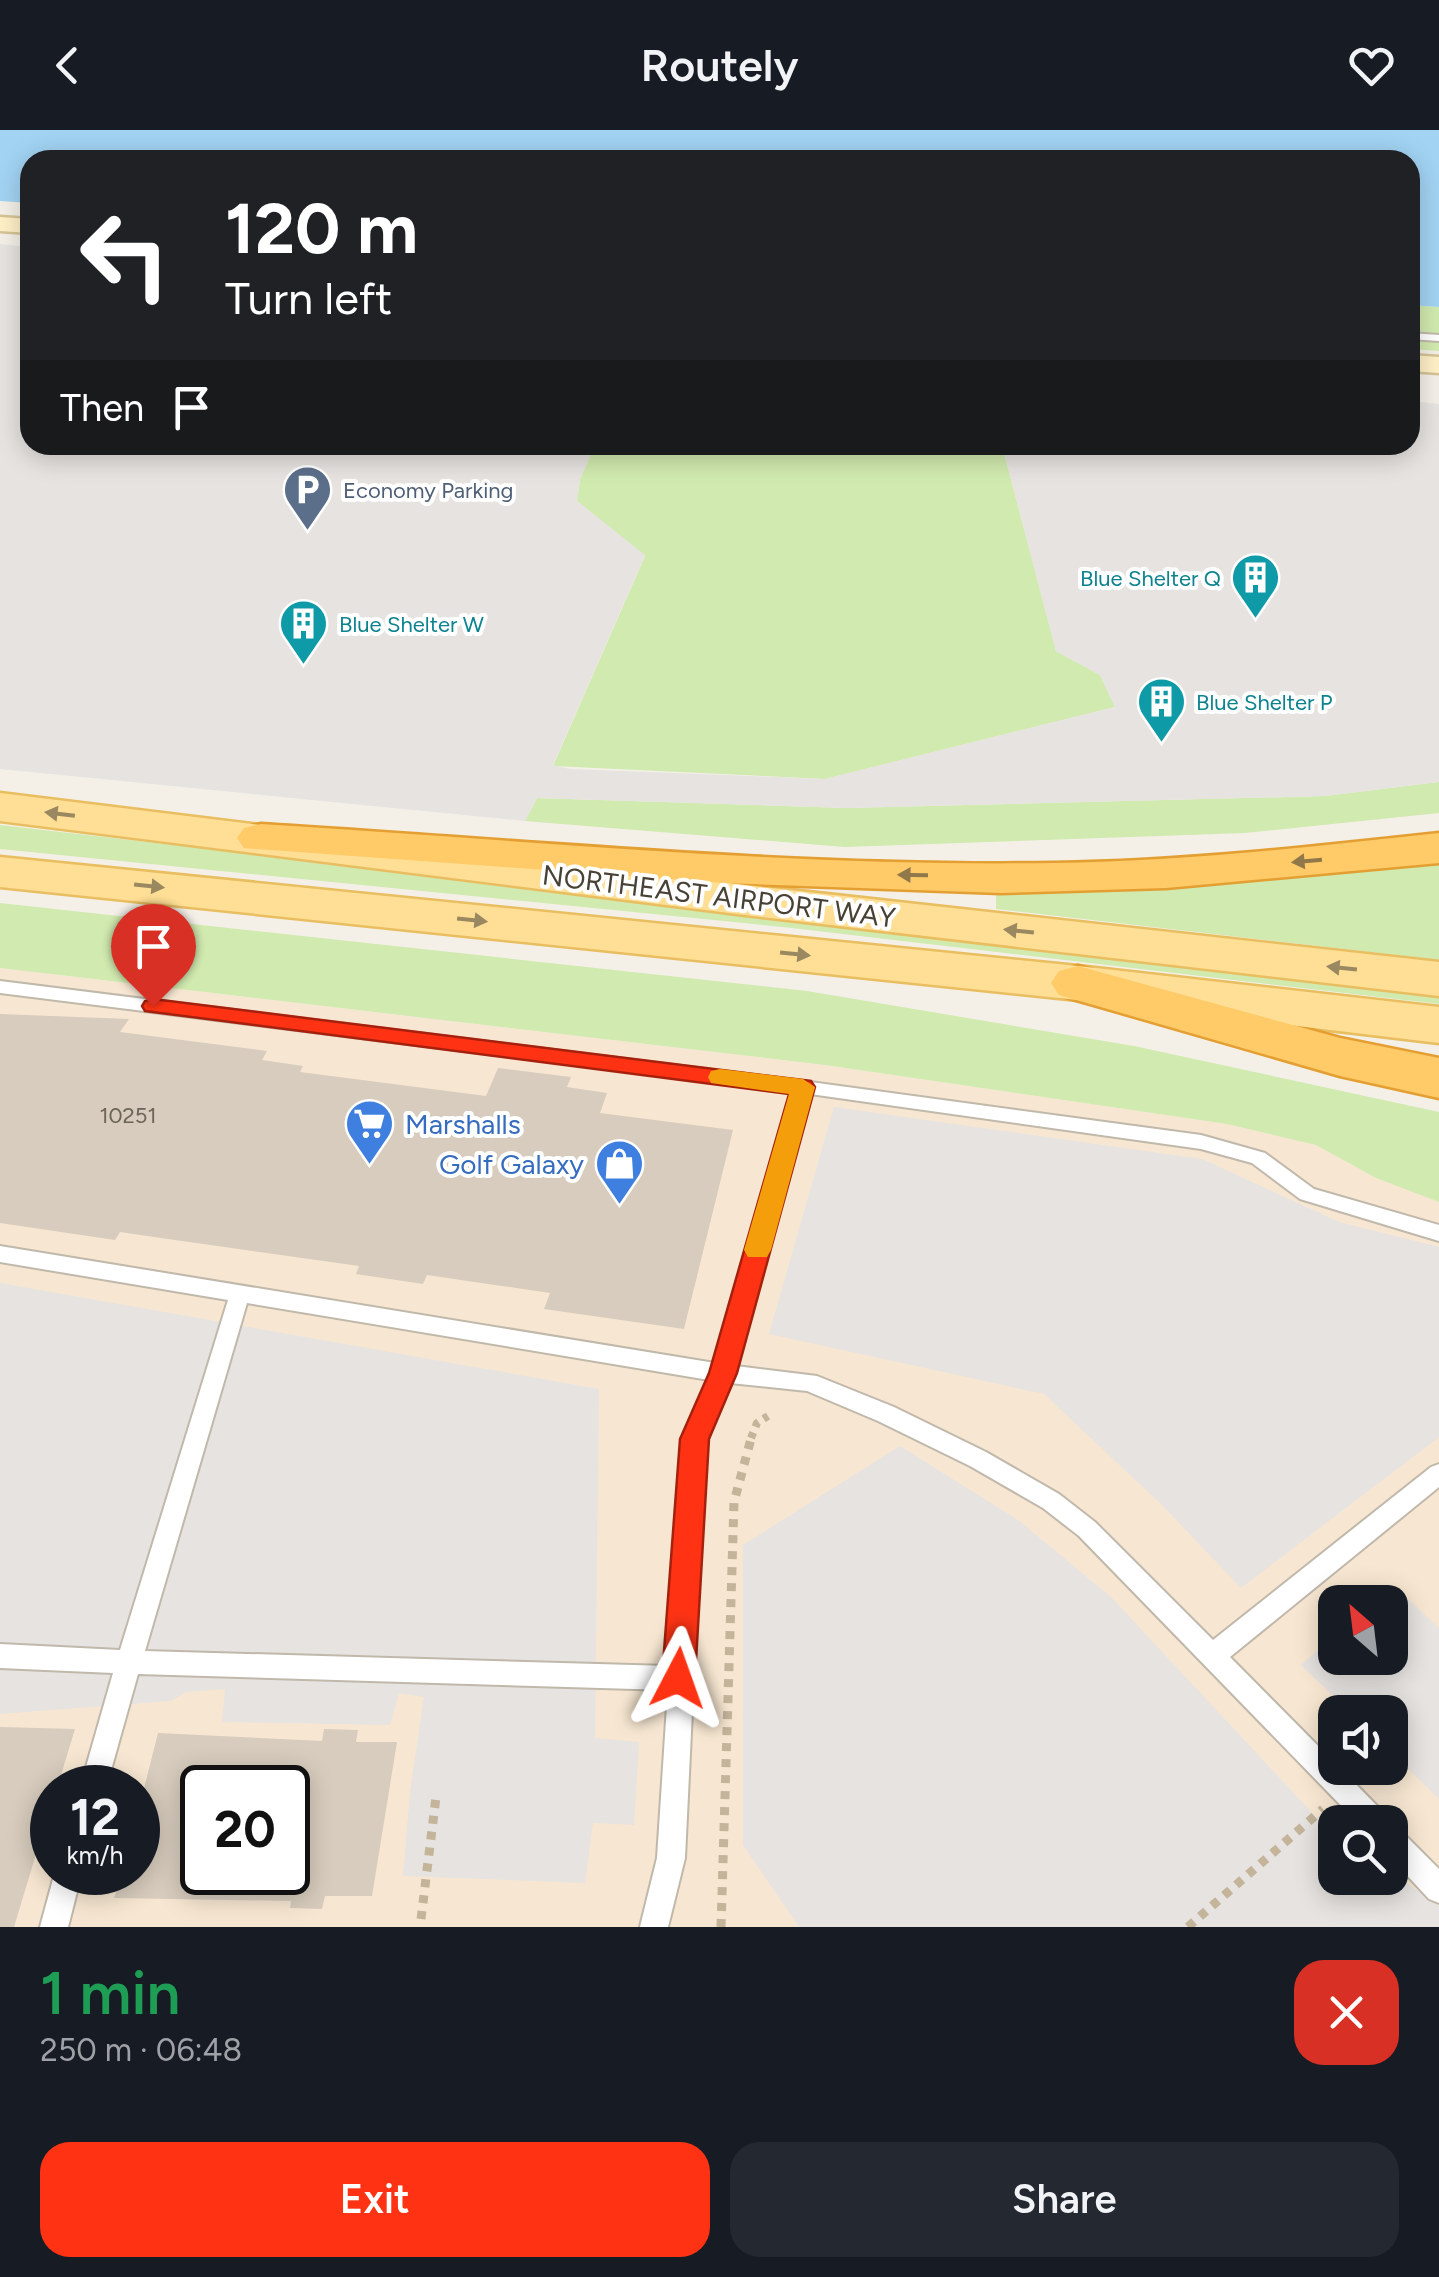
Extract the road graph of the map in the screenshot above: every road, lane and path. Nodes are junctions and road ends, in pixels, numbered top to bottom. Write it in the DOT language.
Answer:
graph roads {
  1 [pos="0,807"];
  2 [pos="261,838"];
  3 [pos="1439,848"];
  4 [pos="0,872"];
  5 [pos="1439,979"];
  6 [pos="1078,983"];
  7 [pos="0,987"];
  8 [pos="1439,1024"];
  9 [pos="1439,1078"];
  10 [pos="803,1087"];
  11 [pos="1439,1233"];
  12 [pos="0,1254"];
  13 [pos="240,1293"];
  14 [pos="723,1373"];
  15 [pos="768,1416"];
  16 [pos="1439,1474"];
  17 [pos="0,1656"];
  18 [pos="1213,1656"];
  19 [pos="130,1662"];
  20 [pos="678,1678"];
  21 [pos="100,1765"];
  22 [pos="1344,1791"];
  23 [pos="436,1797"];
  24 [pos="1358,1805"];
  25 [pos="1408,1857"];
  26 [pos="1439,1889"];
  27 [pos="63,1895"];
  28 [pos="421,1919"];
  29 [pos="54,1927"];
  30 [pos="654,1927"];
  31 [pos="721,1927"];
  32 [pos="1188,1927"];
  2 -- 1 [label="main road, NORTHEAST AIRPORT WAY, one-way"];
  3 -- 2 [label="highway, one-way"];
  5 -- 2 [label="main road, NORTHEAST AIRPORT WAY, one-way"];
  4 -- 6 [label="main road, NORTHEAST AIRPORT WAY, one-way"];
  6 -- 8 [label="main road, NORTHEAST AIRPORT WAY"];
  6 -- 9 [label="highway"];
  7 -- 10 [label="lane"];
  10 -- 11 [label="lane"];
  10 -- 14 [label="lane"];
  12 -- 13 [label="lane"];
  13 -- 14 [label="lane"];
  13 -- 19 [label="lane"];
  14 -- 18 [label="lane"];
  14 -- 20 [label="lane"];
  15 -- 31 [label="path"];
  16 -- 18 [label="lane"];
  17 -- 19 [label="lane"];
  18 -- 22 [label="lane"];
  19 -- 20 [label="lane"];
  19 -- 21 [label="lane"];
  20 -- 30 [label="lane"];
  22 -- 24 [label="lane"];
  22 -- 32 [label="path"];
  23 -- 28 [label="path"];
  25 -- 26 [label="lane"];
  27 -- 29 [label="lane"];
}
